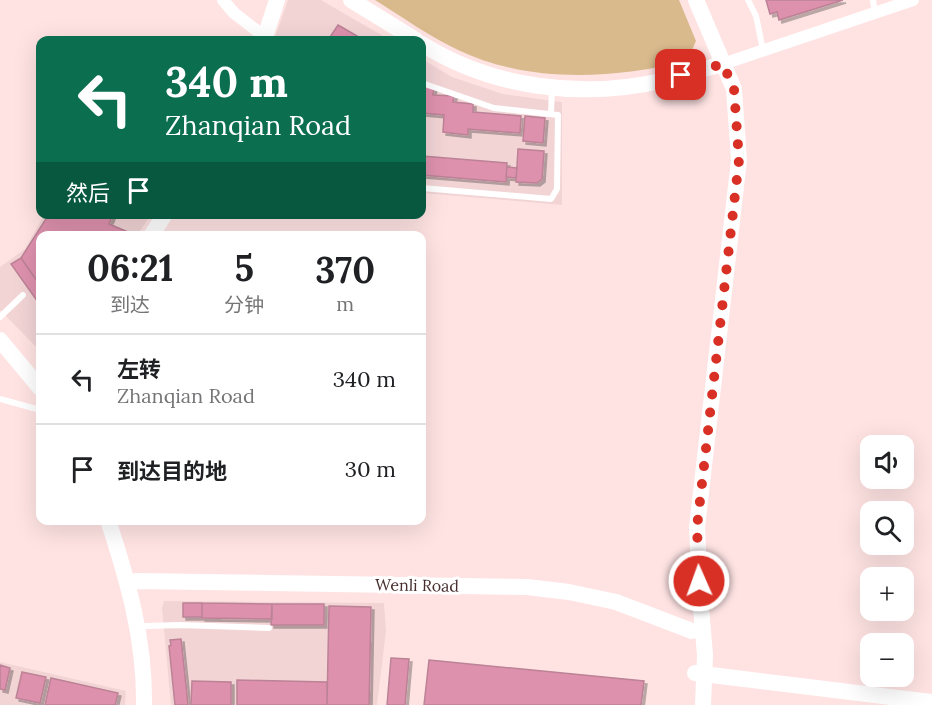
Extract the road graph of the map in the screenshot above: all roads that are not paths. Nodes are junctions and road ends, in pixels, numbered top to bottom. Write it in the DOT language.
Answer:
graph roads {
  1 [pos="223,0"];
  2 [pos="351,0"];
  3 [pos="696,0"];
  4 [pos="708,0"];
  5 [pos="748,0"];
  6 [pos="873,0"];
  7 [pos="914,0"];
  8 [pos="275,2"];
  9 [pos="875,14"];
  10 [pos="261,36"];
  11 [pos="266,36"];
  12 [pos="406,36"];
  13 [pos="426,48"];
  14 [pos="763,50"];
  15 [pos="723,64"];
  16 [pos="426,83"];
  17 [pos="552,87"];
  18 [pos="551,114"];
  19 [pos="426,188"];
  20 [pos="23,295"];
  21 [pos="0,317"];
  22 [pos="0,328"];
  23 [pos="0,340"];
  24 [pos="36,369"];
  25 [pos="36,383"];
  26 [pos="0,399"];
  27 [pos="36,409"];
  28 [pos="109,525"];
  29 [pos="119,525"];
  30 [pos="136,581"];
  31 [pos="146,626"];
  32 [pos="269,628"];
  33 [pos="692,631"];
  34 [pos="700,677"];
  35 [pos="932,702"];
  36 [pos="144,705"];
  37 [pos="152,705"];
  38 [pos="692,705"];
  39 [pos="703,705"];
  40 [pos="895,705"];
  1 -- 10 [label="street"];
  2 -- 12 [label="main road"];
  3 -- 15 [label="main road"];
  4 -- 15 [label="main road"];
  5 -- 14 [label="lane"];
  6 -- 9 [label="lane"];
  7 -- 9 [label="street"];
  8 -- 11 [label="main road"];
  9 -- 14 [label="street"];
  13 -- 17 [label="main road"];
  14 -- 15 [label="street"];
  15 -- 17 [label="main road"];
  15 -- 33 [label="main road"];
  15 -- 34 [label="main road"];
  16 -- 18 [label="lane"];
  17 -- 18 [label="lane"];
  18 -- 19 [label="lane"];
  20 -- 21 [label="lane"];
  22 -- 24 [label="main road"];
  23 -- 25 [label="main road"];
  26 -- 27 [label="lane"];
  28 -- 36 [label="main road"];
  29 -- 30 [label="main road"];
  30 -- 31 [label="main road"];
  30 -- 33 [label="main road, Wenli Road"];
  31 -- 32 [label="lane"];
  31 -- 37 [label="main road"];
  33 -- 34 [label="main road"];
  34 -- 35 [label="main road"];
  34 -- 38 [label="main road"];
  34 -- 39 [label="main road"];
  34 -- 40 [label="main road"];
}
